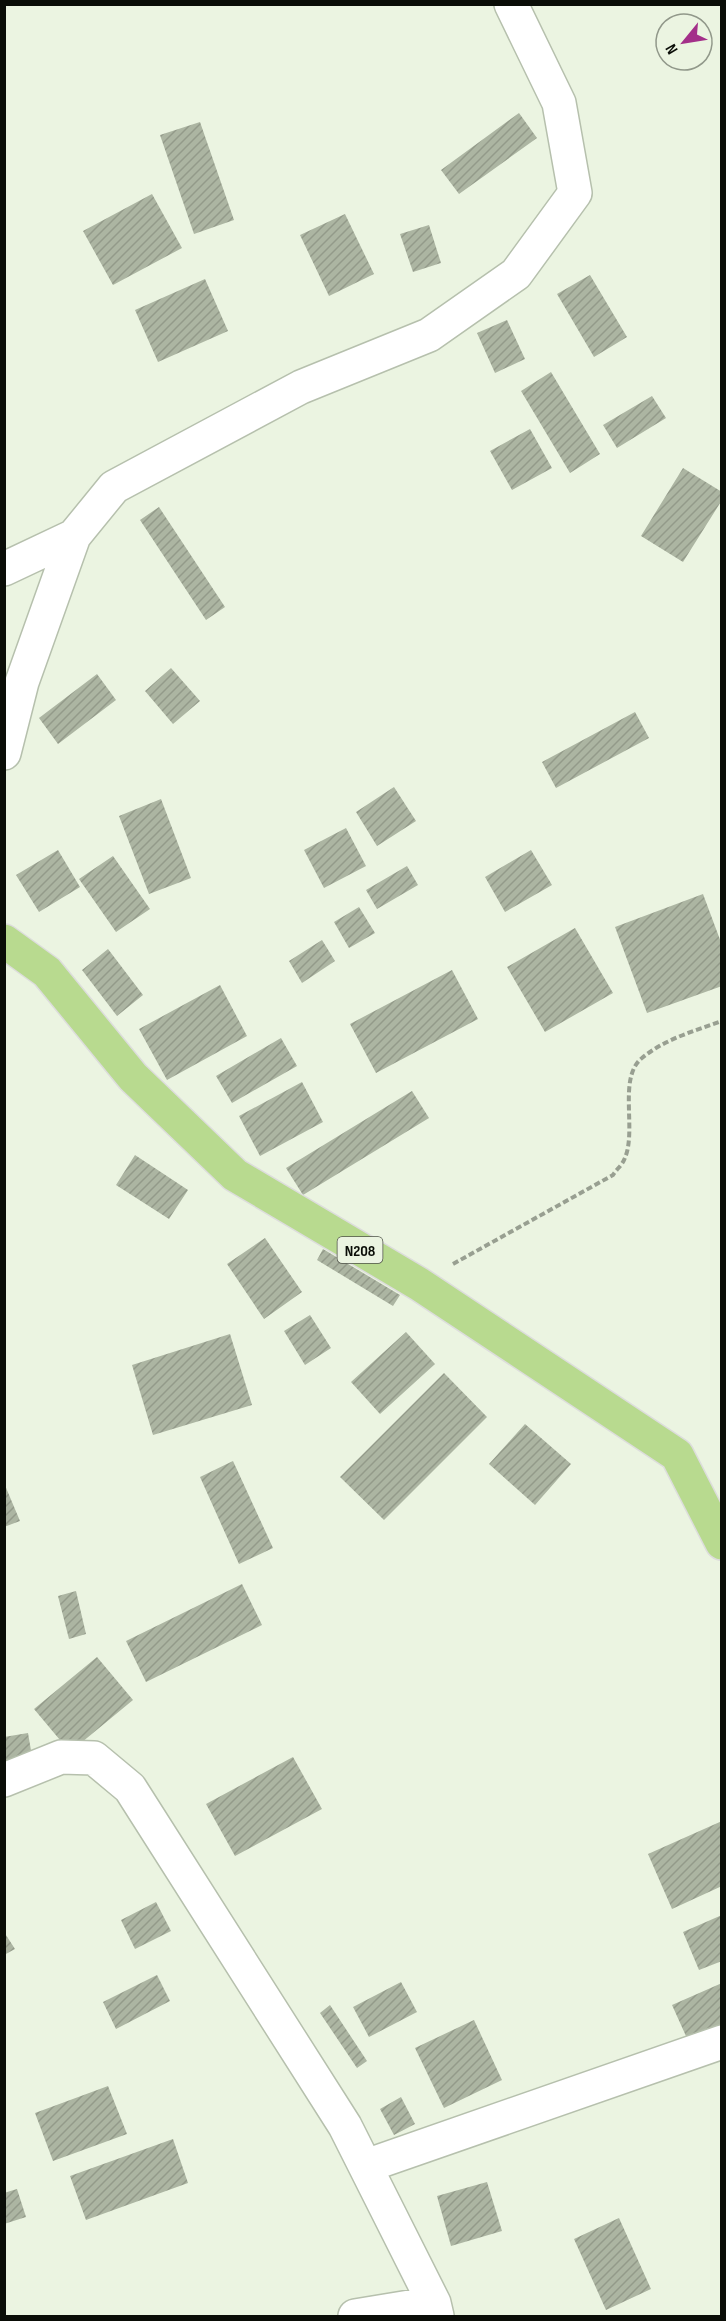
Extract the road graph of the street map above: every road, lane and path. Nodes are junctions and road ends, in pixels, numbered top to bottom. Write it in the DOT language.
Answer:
graph roads {
  1 [pos="511,4"];
  2 [pos="75,536"];
  3 [pos="4,569"];
  4 [pos="4,753"];
  5 [pos="4,941"];
  6 [pos="722,1021"];
  7 [pos="419,1284"];
  8 [pos="722,1543"];
  9 [pos="4,1780"];
  10 [pos="722,2043"];
  11 [pos="366,2166"];
  12 [pos="436,2310"];
  13 [pos="355,2316"];
  1 -- 2 [label="street"];
  2 -- 3 [label="street"];
  2 -- 4 [label="street"];
  5 -- 7 [label="highway, N208"];
  6 -- 7 [label="path"];
  7 -- 8 [label="highway, N208"];
  9 -- 11 [label="street"];
  10 -- 11 [label="street"];
  11 -- 12 [label="street"];
  12 -- 13 [label="street"];
}
